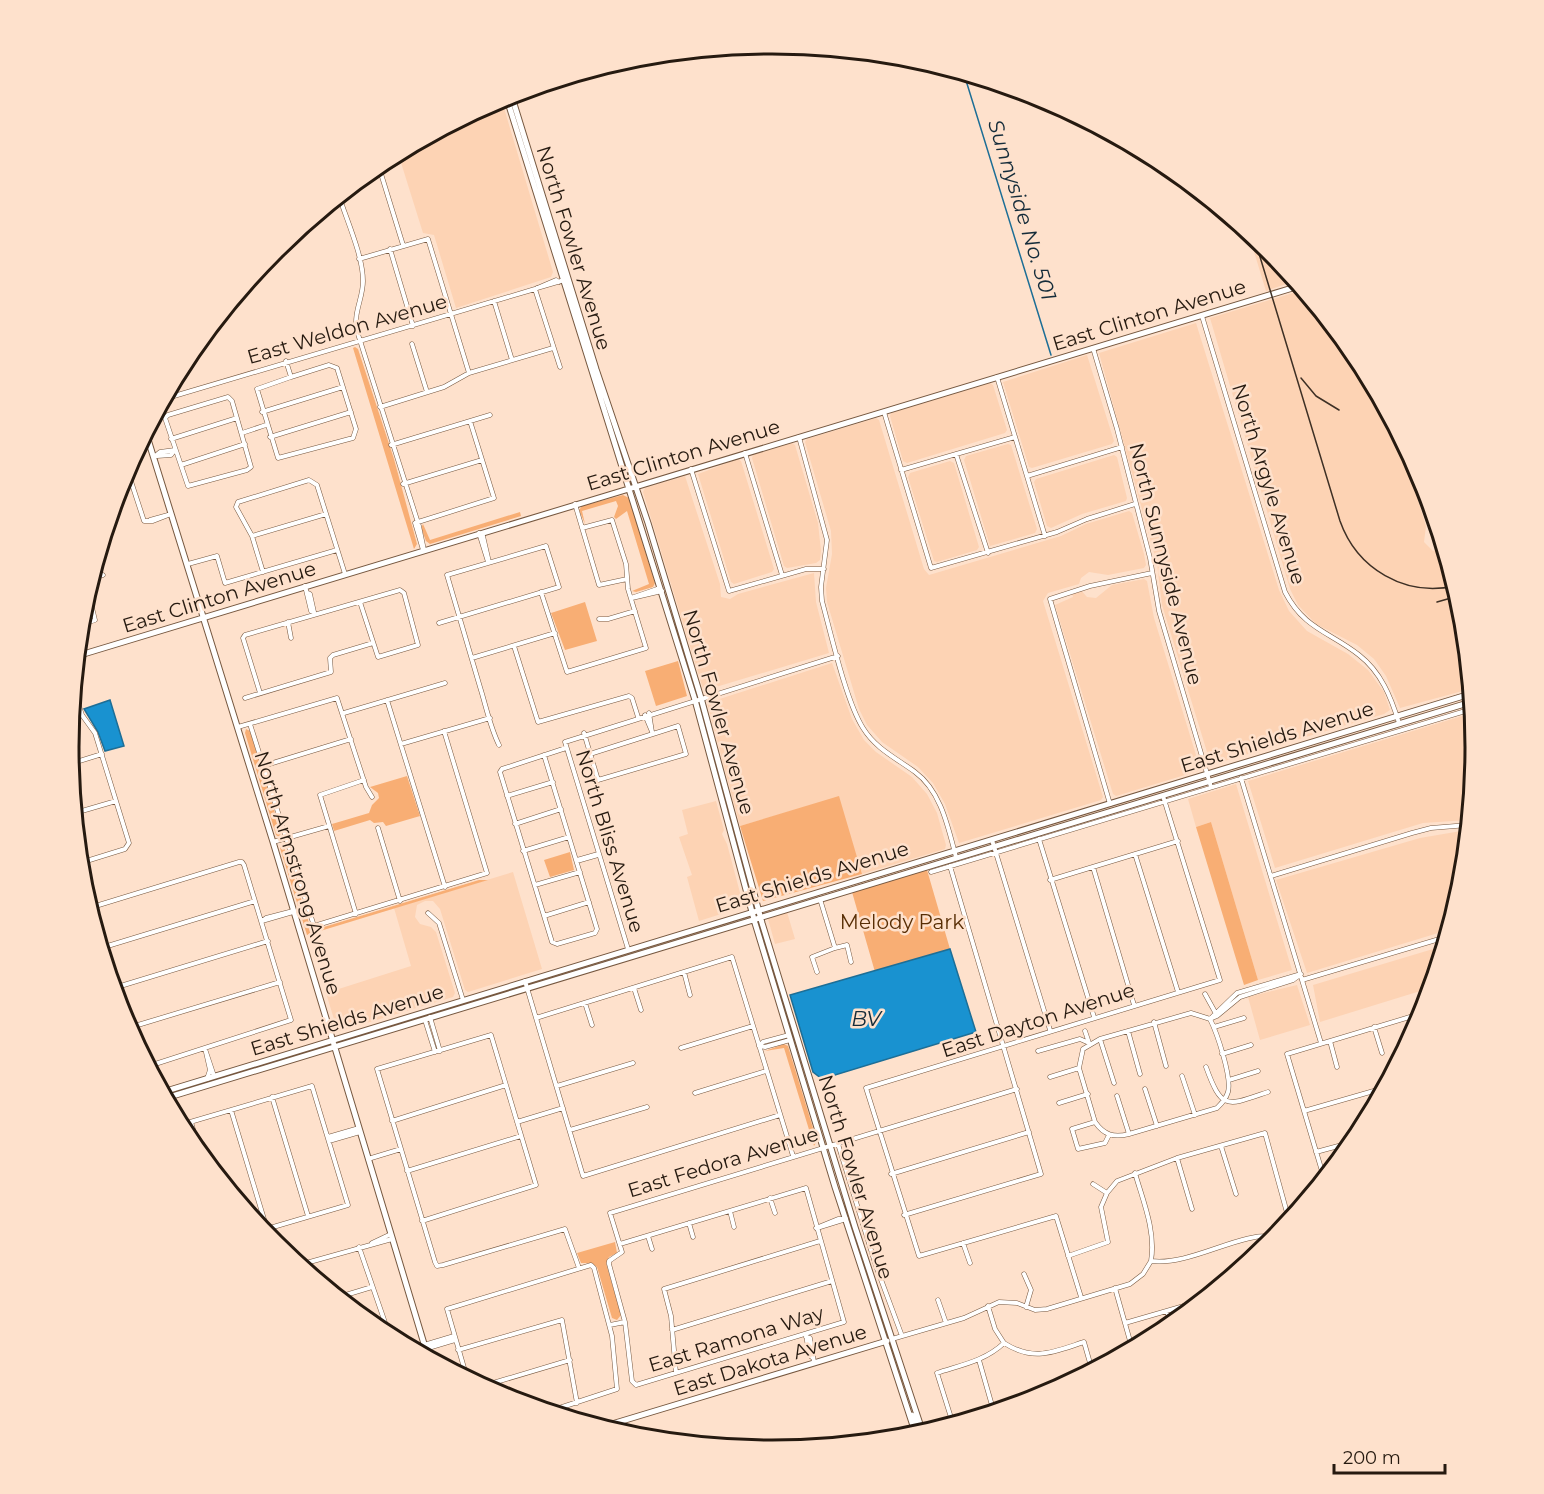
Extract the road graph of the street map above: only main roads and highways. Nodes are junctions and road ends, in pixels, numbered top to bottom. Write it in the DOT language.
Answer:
graph roads {
  1 [pos="514,104"];
  2 [pos="509,106"];
  3 [pos="529,171"];
  4 [pos="546,208"];
  5 [pos="563,281"];
  6 [pos="1291,288"];
  7 [pos="149,442"];
  8 [pos="636,485"];
  9 [pos="629,487"];
  10 [pos="661,589"];
  11 [pos="205,617"];
  12 [pos="677,619"];
  13 [pos="85,654"];
  14 [pos="1463,696"];
  15 [pos="698,699"];
  16 [pos="1464,704"];
  17 [pos="710,757"];
  18 [pos="1208,777"];
  19 [pos="730,806"];
  20 [pos="955,854"];
  21 [pos="902,865"];
  22 [pos="857,886"];
  23 [pos="755,910"];
  24 [pos="760,916"];
  25 [pos="754,918"];
  26 [pos="629,952"];
  27 [pos="526,984"];
  28 [pos="790,1037"];
  29 [pos="332,1040"];
  30 [pos="334,1047"];
  31 [pos="807,1069"];
  32 [pos="214,1076"];
  33 [pos="170,1090"];
  34 [pos="173,1095"];
  35 [pos="174,1096"];
  36 [pos="889,1340"];
  37 [pos="425,1347"];
  38 [pos="617,1422"];
  39 [pos="915,1425"];
  40 [pos="916,1425"];
  1 -- 4 [label="main road, North Fowler Avenue"];
  2 -- 3 [label="main road, North Fowler Avenue"];
  3 -- 4 [label="main road"];
  3 -- 5 [label="main road, North Fowler Avenue"];
  4 -- 5 [label="main road, North Fowler Avenue"];
  5 -- 8 [label="main road, North Fowler Avenue"];
  5 -- 9 [label="main road, North Fowler Avenue"];
  6 -- 8 [label="main road, East Clinton Avenue"];
  7 -- 11 [label="main road, North Armstrong Avenue"];
  8 -- 9 [label="main road, East Clinton Avenue"];
  8 -- 12 [label="main road, North Fowler Avenue"];
  9 -- 10 [label="main road, North Fowler Avenue"];
  9 -- 11 [label="main road, East Clinton Avenue"];
  10 -- 12 [label="main road"];
  10 -- 15 [label="main road, North Fowler Avenue"];
  11 -- 13 [label="main road, East Clinton Avenue"];
  11 -- 29 [label="main road, North Armstrong Avenue"];
  12 -- 15 [label="main road, North Fowler Avenue"];
  14 -- 18 [label="main road, East Shields Avenue"];
  15 -- 17 [label="main road, North Fowler Avenue"];
  15 -- 19 [label="main road, North Fowler Avenue"];
  16 -- 18 [label="main road, East Shields Avenue"];
  17 -- 19 [label="main road"];
  17 -- 23 [label="main road, North Fowler Avenue"];
  18 -- 20 [label="main road, East Shields Avenue"];
  18 -- 20 [label="main road, East Shields Avenue"];
  19 -- 23 [label="main road, North Fowler Avenue"];
  20 -- 21 [label="main road, East Shields Avenue"];
  20 -- 22 [label="main road, East Shields Avenue"];
  21 -- 22 [label="main road"];
  21 -- 23 [label="main road, East Shields Avenue"];
  22 -- 24 [label="main road, East Shields Avenue"];
  23 -- 24 [label="main road, North Fowler Avenue"];
  23 -- 25 [label="main road, North Fowler Avenue"];
  23 -- 26 [label="main road, East Shields Avenue"];
  24 -- 25 [label="main road, East Shields Avenue"];
  24 -- 31 [label="main road, North Fowler Avenue"];
  25 -- 26 [label="main road, East Shields Avenue"];
  25 -- 28 [label="main road, North Fowler Avenue"];
  26 -- 27 [label="main road, East Shields Avenue"];
  26 -- 27 [label="main road, East Shields Avenue"];
  27 -- 29 [label="main road, East Shields Avenue"];
  27 -- 30 [label="main road, East Shields Avenue"];
  28 -- 31 [label="main road"];
  28 -- 36 [label="main road"];
  29 -- 30 [label="main road, North Armstrong Avenue"];
  29 -- 32 [label="main road, East Shields Avenue"];
  30 -- 35 [label="main road, East Shields Avenue"];
  30 -- 37 [label="main road, North Armstrong Avenue"];
  31 -- 36 [label="main road, North Fowler Avenue"];
  32 -- 33 [label="main road, East Shields Avenue"];
  32 -- 34 [label="main road"];
  36 -- 38 [label="main road, East Dakota Avenue"];
  36 -- 39 [label="main road"];
  36 -- 40 [label="main road"];
}
